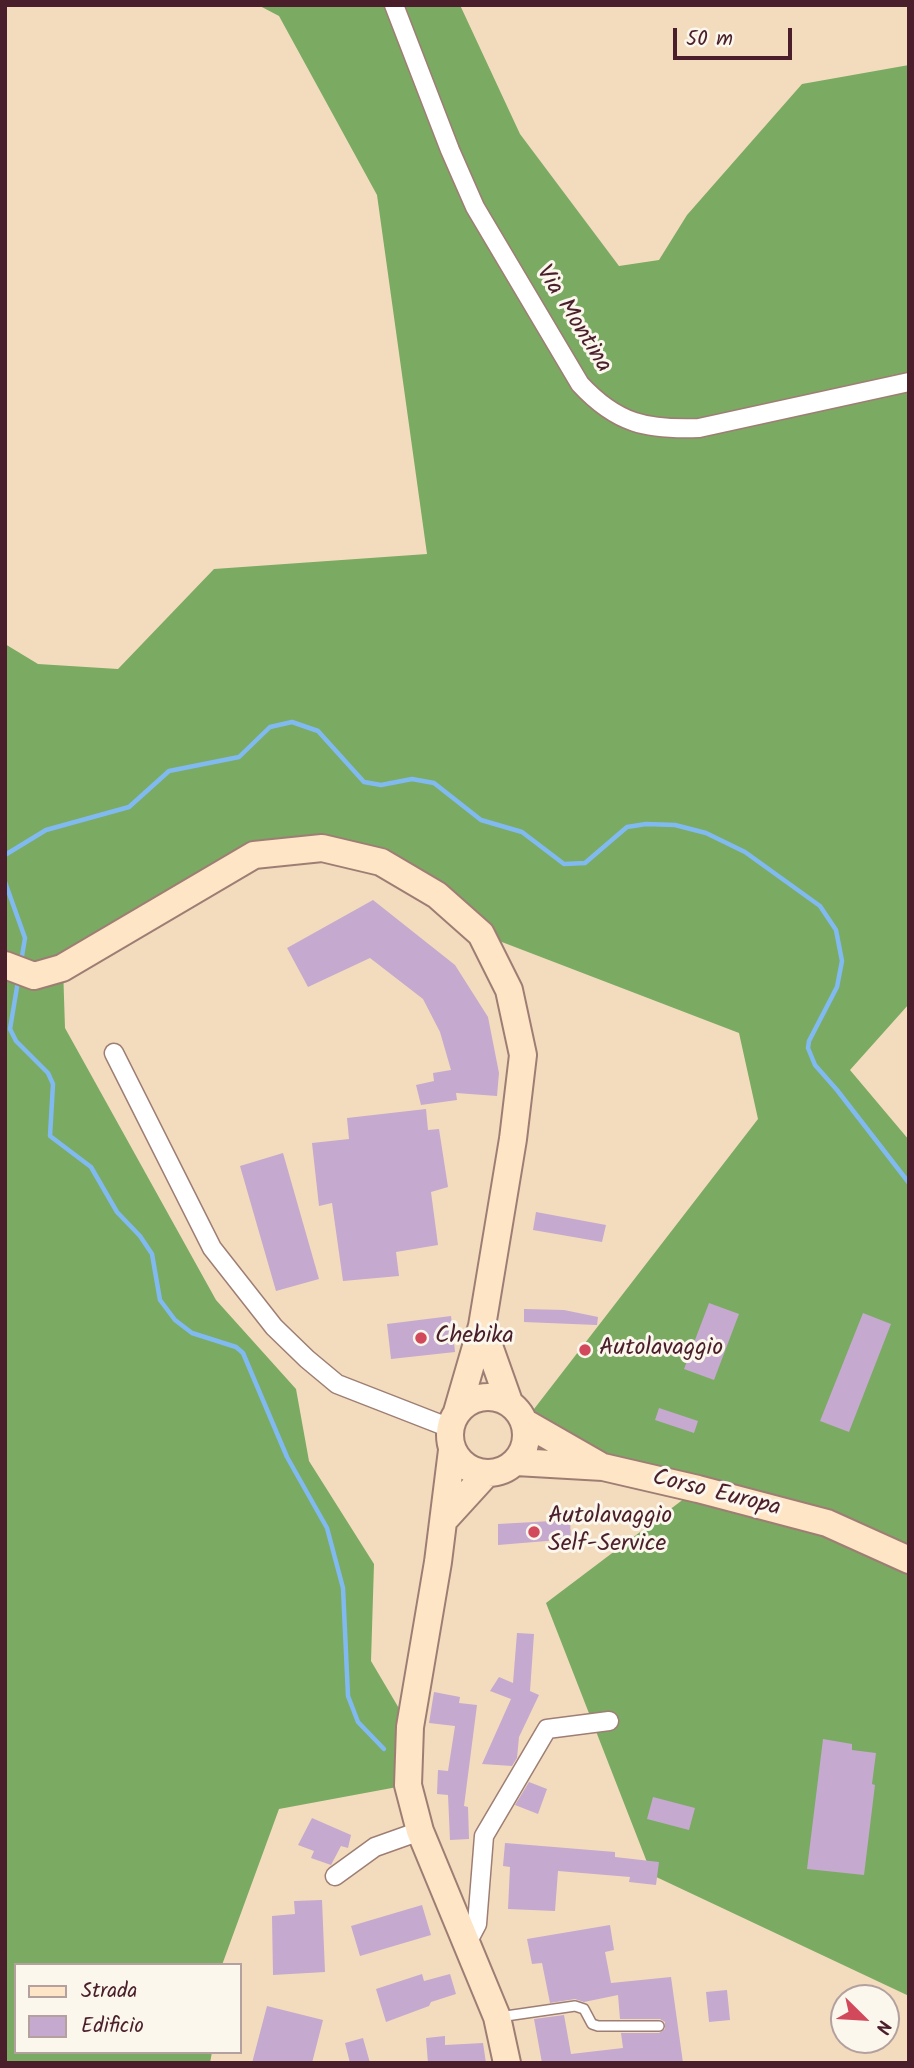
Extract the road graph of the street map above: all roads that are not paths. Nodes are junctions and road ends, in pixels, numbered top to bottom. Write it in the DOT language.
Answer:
graph roads {
  1 [pos="394,5"];
  2 [pos="909,382"];
  3 [pos="5,965"];
  4 [pos="114,1053"];
  5 [pos="482,1326"];
  6 [pos="517,1412"];
  7 [pos="453,1430"];
  8 [pos="516,1462"];
  9 [pos="603,1467"];
  10 [pos="487,1474"];
  11 [pos="444,1519"];
  12 [pos="909,1560"];
  13 [pos="609,1721"];
  14 [pos="420,1831"];
  15 [pos="335,1875"];
  16 [pos="467,1943"];
  17 [pos="497,2017"];
  18 [pos="659,2026"];
  19 [pos="507,2063"];
  1 -- 2 [label="street, Via Montina"];
  3 -- 5 [label="main road"];
  4 -- 7 [label="street"];
  5 -- 6 [label="main road"];
  5 -- 7 [label="main road"];
  6 -- 7 [label="main road"];
  6 -- 8 [label="main road"];
  6 -- 9 [label="main road"];
  7 -- 10 [label="main road"];
  7 -- 11 [label="main road"];
  8 -- 9 [label="main road, Corso Europa"];
  8 -- 10 [label="main road"];
  9 -- 12 [label="main road, Corso Europa"];
  10 -- 11 [label="main road"];
  11 -- 14 [label="main road"];
  13 -- 16 [label="street"];
  14 -- 15 [label="street"];
  14 -- 16 [label="main road"];
  16 -- 17 [label="main road"];
  17 -- 18 [label="lane"];
  17 -- 19 [label="main road"];
}
